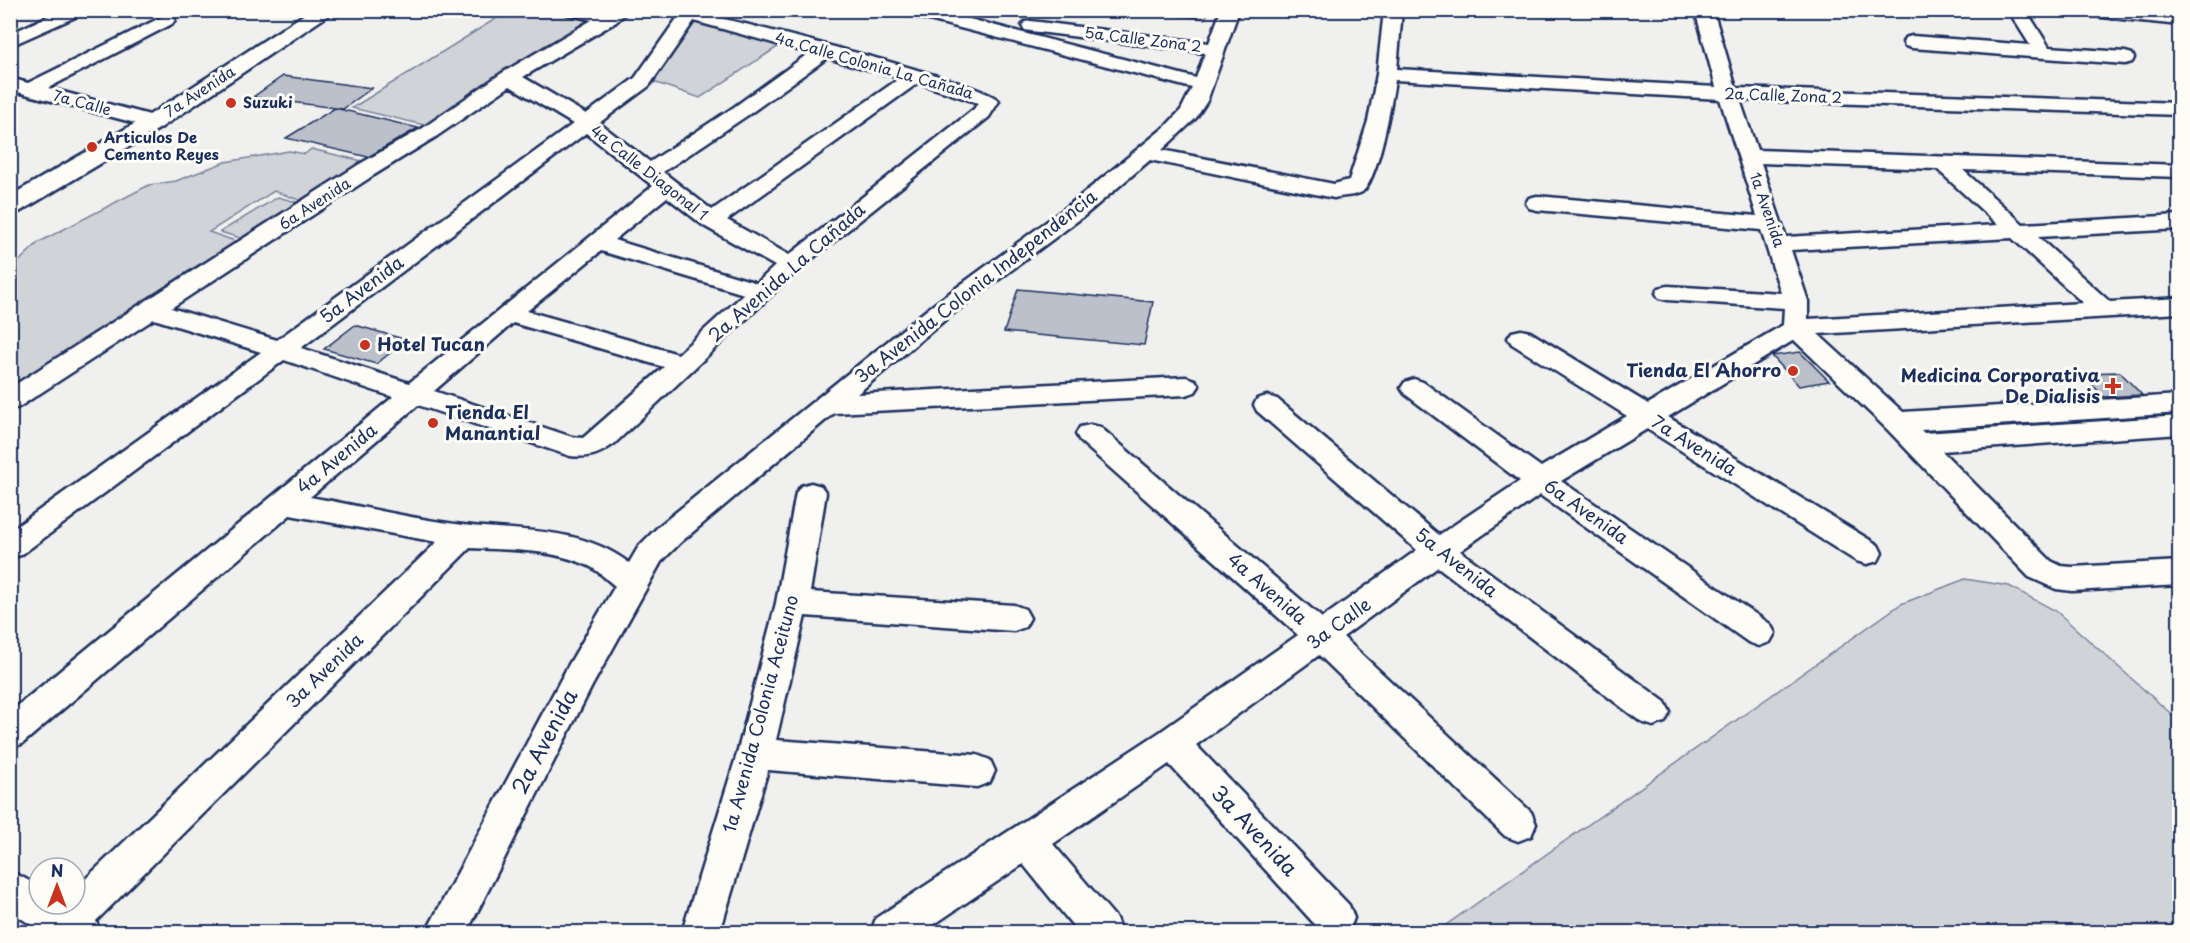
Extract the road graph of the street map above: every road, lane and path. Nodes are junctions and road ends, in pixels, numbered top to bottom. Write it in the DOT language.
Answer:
graph roads {
  1 [pos="29,10"];
  2 [pos="326,10"];
  3 [pos="573,10"];
  4 [pos="1230,10"];
  5 [pos="1393,10"];
  6 [pos="1704,10"];
  7 [pos="2017,10"];
  8 [pos="2082,10"];
  9 [pos="691,12"];
  10 [pos="920,12"];
  11 [pos="68,14"];
  12 [pos="616,14"];
  13 [pos="166,20"];
  14 [pos="2180,20"];
  15 [pos="10,41"];
  16 [pos="1912,42"];
  17 [pos="1216,49"];
  18 [pos="824,51"];
  19 [pos="2043,52"];
  20 [pos="2126,58"];
  21 [pos="1387,74"];
  22 [pos="915,76"];
  23 [pos="509,77"];
  24 [pos="10,84"];
  25 [pos="1202,85"];
  26 [pos="32,89"];
  27 [pos="1728,94"];
  28 [pos="989,101"];
  29 [pos="2180,109"];
  30 [pos="154,122"];
  31 [pos="586,123"];
  32 [pos="1145,153"];
  33 [pos="1748,156"];
  34 [pos="1943,163"];
  35 [pos="2180,171"];
  36 [pos="657,180"];
  37 [pos="14,202"];
  38 [pos="1537,203"];
  39 [pos="712,221"];
  40 [pos="2180,222"];
  41 [pos="2018,230"];
  42 [pos="1775,234"];
  43 [pos="596,242"];
  44 [pos="790,265"];
  45 [pos="762,292"];
  46 [pos="1668,293"];
  47 [pos="2180,305"];
  48 [pos="2104,309"];
  49 [pos="151,310"];
  50 [pos="509,314"];
  51 [pos="1796,315"];
  52 [pos="1521,338"];
  53 [pos="281,350"];
  54 [pos="682,364"];
  55 [pos="1186,386"];
  56 [pos="1414,388"];
  57 [pos="414,394"];
  58 [pos="10,401"];
  59 [pos="828,404"];
  60 [pos="2180,404"];
  61 [pos="1267,405"];
  62 [pos="2095,408"];
  63 [pos="1649,417"];
  64 [pos="1897,422"];
  65 [pos="2180,425"];
  66 [pos="2114,429"];
  67 [pos="1090,434"];
  68 [pos="1917,443"];
  69 [pos="1540,481"];
  70 [pos="811,494"];
  71 [pos="285,503"];
  72 [pos="463,536"];
  73 [pos="10,547"];
  74 [pos="1438,551"];
  75 [pos="1867,553"];
  76 [pos="642,568"];
  77 [pos="2180,573"];
  78 [pos="792,603"];
  79 [pos="1014,618"];
  80 [pos="1760,633"];
  81 [pos="1322,637"];
  82 [pos="1653,712"];
  83 [pos="10,733"];
  84 [pos="1172,744"];
  85 [pos="754,754"];
  86 [pos="977,771"];
  87 [pos="1518,824"];
  88 [pos="1027,841"];
  89 [pos="10,889"];
  90 [pos="1335,918"];
  91 [pos="70,930"];
  92 [pos="446,933"];
  93 [pos="701,933"];
  94 [pos="890,933"];
  95 [pos="1102,933"];
  1 -- 11 [label="street"];
  2 -- 30 [label="street, 7a Avenida"];
  3 -- 12 [label="street"];
  4 -- 17 [label="street, 3a Avenida Colonia Independencia"];
  5 -- 21 [label="street"];
  6 -- 27 [label="street, 1a Avenida"];
  7 -- 19 [label="street"];
  8 -- 14 [label="street"];
  9 -- 18 [label="street, 4a Calle Colonia La Cañada"];
  9 -- 31 [label="street, 5a Avenida"];
  10 -- 17 [label="street, 5a Calle Zona 2"];
  10 -- 25 [label="street"];
  11 -- 15 [label="street"];
  12 -- 23 [label="street, 6a Avenida"];
  13 -- 26 [label="street"];
  16 -- 19 [label="street"];
  17 -- 25 [label="street, 3a Avenida Colonia Independencia"];
  18 -- 22 [label="street, 4a Calle Colonia La Cañada"];
  18 -- 36 [label="street, 4a Avenida"];
  19 -- 20 [label="street"];
  21 -- 27 [label="street, 2a Calle Zona 2"];
  21 -- 32 [label="street"];
  22 -- 28 [label="street, 4a Calle Colonia La Cañada"];
  22 -- 39 [label="street"];
  23 -- 31 [label="street, 4a Calle Diagonal 1"];
  23 -- 49 [label="street, 6a Avenida"];
  24 -- 26 [label="street, 7a Calle"];
  25 -- 32 [label="street, 3a Avenida Colonia Independencia"];
  26 -- 30 [label="street, 7a Calle"];
  27 -- 29 [label="street, 2a Calle Zona 2"];
  27 -- 33 [label="street, 1a Avenida"];
  28 -- 44 [label="street, 2a Avenida La Cañada"];
  30 -- 37 [label="street, 7a Avenida"];
  31 -- 36 [label="street, 4a Calle Diagonal 1"];
  31 -- 53 [label="street, 5a Avenida"];
  32 -- 59 [label="street, 3a Avenida Colonia Independencia"];
  33 -- 34 [label="street"];
  33 -- 42 [label="street, 1a Avenida"];
  34 -- 35 [label="street"];
  34 -- 41 [label="street"];
  36 -- 39 [label="street, 4a Calle Diagonal 1"];
  36 -- 43 [label="street, 4a Avenida"];
  38 -- 42 [label="street"];
  39 -- 44 [label="street, 4a Calle Diagonal 1"];
  40 -- 41 [label="street"];
  41 -- 42 [label="street"];
  41 -- 48 [label="street"];
  42 -- 51 [label="street, 1a Avenida"];
  43 -- 45 [label="street"];
  43 -- 50 [label="street, 4a Avenida"];
  44 -- 45 [label="street, 2a Avenida La Cañada"];
  45 -- 54 [label="street, 2a Avenida La Cañada"];
  46 -- 51 [label="street"];
  47 -- 48 [label="street"];
  48 -- 51 [label="street"];
  49 -- 53 [label="street"];
  49 -- 58 [label="street, 6a Avenida"];
  50 -- 54 [label="street"];
  50 -- 57 [label="street, 4a Avenida"];
  51 -- 63 [label="street, 3a Calle"];
  51 -- 64 [label="street"];
  52 -- 63 [label="street, 7a Avenida"];
  53 -- 57 [label="street"];
  53 -- 73 [label="street, 5a Avenida"];
  54 -- 57 [label="street, 2a Avenida La Cañada"];
  55 -- 59 [label="street"];
  56 -- 69 [label="street, 6a Avenida"];
  57 -- 71 [label="street, 4a Avenida"];
  59 -- 76 [label="street, 3a Avenida Colonia Independencia"];
  60 -- 62 [label="street"];
  61 -- 74 [label="street, 5a Avenida"];
  62 -- 64 [label="street"];
  62 -- 66 [label="street"];
  63 -- 69 [label="street, 3a Calle"];
  63 -- 75 [label="street, 7a Avenida"];
  64 -- 68 [label="street"];
  65 -- 66 [label="street"];
  66 -- 68 [label="street"];
  67 -- 81 [label="street, 4a Avenida"];
  68 -- 77 [label="street"];
  69 -- 74 [label="street, 3a Calle"];
  69 -- 80 [label="street, 6a Avenida"];
  70 -- 78 [label="street, 1a Avenida Colonia Aceituno"];
  71 -- 72 [label="street"];
  71 -- 83 [label="street, 4a Avenida"];
  72 -- 76 [label="street"];
  72 -- 91 [label="street, 3a Avenida"];
  74 -- 81 [label="street, 3a Calle"];
  74 -- 82 [label="street, 5a Avenida"];
  76 -- 92 [label="street, 2a Avenida"];
  78 -- 79 [label="street"];
  78 -- 85 [label="street, 1a Avenida Colonia Aceituno"];
  81 -- 84 [label="street, 3a Calle"];
  81 -- 87 [label="street, 4a Avenida"];
  84 -- 88 [label="street, 3a Calle"];
  84 -- 90 [label="street, 3a Avenida"];
  85 -- 86 [label="street"];
  85 -- 93 [label="street, 1a Avenida Colonia Aceituno"];
  88 -- 94 [label="street, 3a Calle"];
  88 -- 95 [label="street"];
  89 -- 91 [label="street"];
}
